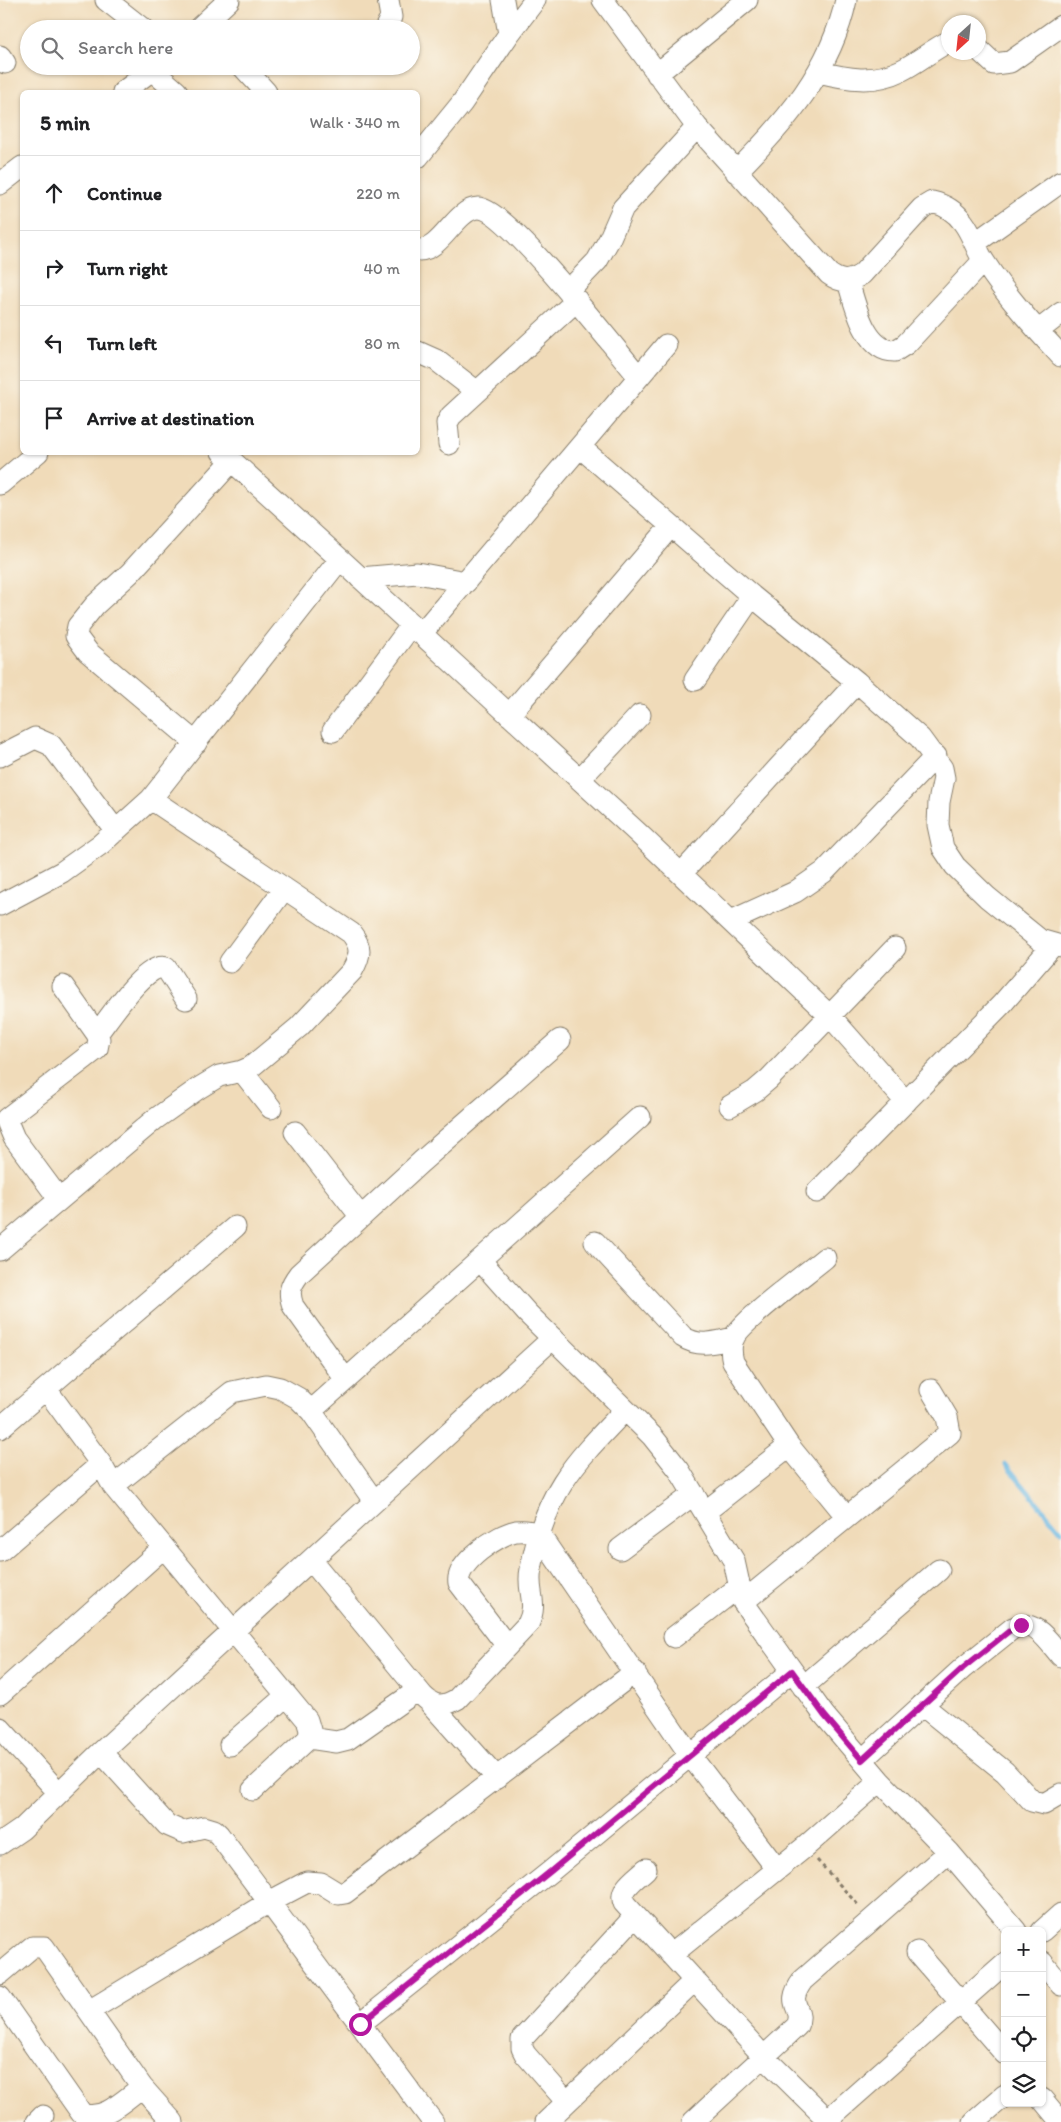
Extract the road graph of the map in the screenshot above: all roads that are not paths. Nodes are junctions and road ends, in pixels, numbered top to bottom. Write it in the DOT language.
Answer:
graph roads {
  1 [pos="106,0"];
  2 [pos="229,0"];
  3 [pos="388,0"];
  4 [pos="503,0"];
  5 [pos="535,0"];
  6 [pos="602,0"];
  7 [pos="747,0"];
  8 [pos="846,0"];
  9 [pos="132,20"];
  10 [pos="210,20"];
  11 [pos="390,20"];
  12 [pos="1061,26"];
  13 [pos="509,34"];
  14 [pos="941,46"];
  15 [pos="986,56"];
  16 [pos="819,72"];
  17 [pos="657,74"];
  18 [pos="145,75"];
  19 [pos="161,75"];
  20 [pos="250,75"];
  21 [pos="126,90"];
  22 [pos="175,90"];
  23 [pos="264,90"];
  24 [pos="697,127"];
  25 [pos="420,155"];
  26 [pos="20,169"];
  27 [pos="736,172"];
  28 [pos="1061,182"];
  29 [pos="0,184"];
  30 [pos="420,250"];
  31 [pos="979,252"];
  32 [pos="848,281"];
  33 [pos="573,295"];
  34 [pos="1061,314"];
  35 [pos="1038,331"];
  36 [pos="666,345"];
  37 [pos="420,353"];
  38 [pos="1061,356"];
  39 [pos="639,377"];
  40 [pos="476,390"];
  41 [pos="449,444"];
  42 [pos="580,447"];
  43 [pos="34,455"];
  44 [pos="227,457"];
  45 [pos="0,484"];
  46 [pos="671,526"];
  47 [pos="340,559"];
  48 [pos="360,578"];
  49 [pos="466,582"];
  50 [pos="752,596"];
  51 [pos="416,630"];
  52 [pos="695,680"];
  53 [pos="858,682"];
  54 [pos="509,714"];
  55 [pos="640,716"];
  56 [pos="333,731"];
  57 [pos="196,743"];
  58 [pos="0,756"];
  59 [pos="936,756"];
  60 [pos="580,780"];
  61 [pos="159,790"];
  62 [pos="116,831"];
  63 [pos="681,874"];
  64 [pos="284,888"];
  65 [pos="0,905"];
  66 [pos="731,921"];
  67 [pos="1057,945"];
  68 [pos="895,948"];
  69 [pos="230,962"];
  70 [pos="63,986"];
  71 [pos="186,999"];
  72 [pos="831,1016"];
  73 [pos="97,1034"];
  74 [pos="560,1040"];
  75 [pos="242,1072"];
  76 [pos="906,1102"];
  77 [pos="730,1106"];
  78 [pos="271,1108"];
  79 [pos="3,1112"];
  80 [pos="640,1117"];
  81 [pos="295,1132"];
  82 [pos="817,1192"];
  83 [pos="59,1199"];
  84 [pos="361,1217"];
  85 [pos="235,1227"];
  86 [pos="595,1242"];
  87 [pos="0,1250"];
  88 [pos="825,1258"];
  89 [pos="480,1260"];
  90 [pos="553,1338"];
  91 [pos="734,1338"];
  92 [pos="346,1380"];
  93 [pos="46,1389"];
  94 [pos="932,1390"];
  95 [pos="625,1410"];
  96 [pos="311,1411"];
  97 [pos="0,1428"];
  98 [pos="789,1446"];
  99 [pos="101,1464"];
  100 [pos="113,1486"];
  101 [pos="694,1494"];
  102 [pos="374,1501"];
  103 [pos="705,1512"];
  104 [pos="847,1518"];
  105 [pos="539,1534"];
  106 [pos="163,1548"];
  107 [pos="620,1549"];
  108 [pos="0,1551"];
  109 [pos="311,1560"];
  110 [pos="939,1570"];
  111 [pos="742,1594"];
  112 [pos="233,1633"];
  113 [pos="674,1636"];
  114 [pos="507,1646"];
  115 [pos="1061,1656"];
  116 [pos="635,1672"];
  117 [pos="798,1679"];
  118 [pos="0,1694"];
  119 [pos="286,1696"];
  120 [pos="424,1696"];
  121 [pos="922,1705"];
  122 [pos="0,1728"];
  123 [pos="309,1738"];
  124 [pos="230,1746"];
  125 [pos="100,1752"];
  126 [pos="690,1755"];
  127 [pos="862,1760"];
  128 [pos="497,1778"];
  129 [pos="880,1781"];
  130 [pos="253,1790"];
  131 [pos="59,1793"];
  132 [pos="1061,1794"];
  133 [pos="0,1844"];
  134 [pos="948,1852"];
  135 [pos="646,1869"];
  136 [pos="777,1869"];
  137 [pos="269,1902"];
  138 [pos="1061,1914"];
  139 [pos="635,1916"];
  140 [pos="1013,1927"];
  141 [pos="1046,1927"];
  142 [pos="917,1952"];
  143 [pos="671,1954"];
  144 [pos="1001,1966"];
  145 [pos="1046,1967"];
  146 [pos="1,1971"];
  147 [pos="695,1980"];
  148 [pos="1061,1985"];
  149 [pos="0,1997"];
  150 [pos="960,2001"];
  151 [pos="90,2011"];
  152 [pos="360,2024"];
  153 [pos="1001,2049"];
  154 [pos="765,2058"];
  155 [pos="142,2087"];
  156 [pos="1001,2098"];
  157 [pos="566,2101"];
  158 [pos="1046,2103"];
  159 [pos="826,2121"];
  160 [pos="173,2122"];
  161 [pos="433,2122"];
  162 [pos="546,2122"];
  163 [pos="693,2122"];
  164 [pos="974,2122"];
  165 [pos="1061,2122"];
  1 -- 9 [label="street"];
  2 -- 10 [label="street"];
  3 -- 11 [label="street"];
  4 -- 13 [label="street"];
  5 -- 13 [label="street"];
  6 -- 17 [label="street"];
  7 -- 17 [label="street"];
  8 -- 16 [label="street"];
  12 -- 15 [label="street"];
  13 -- 25 [label="street"];
  14 -- 16 [label="street"];
  16 -- 27 [label="street"];
  17 -- 24 [label="street"];
  18 -- 21 [label="street"];
  19 -- 22 [label="street"];
  20 -- 23 [label="street"];
  24 -- 27 [label="street"];
  24 -- 33 [label="street"];
  26 -- 29 [label="street"];
  27 -- 32 [label="street"];
  28 -- 31 [label="street"];
  30 -- 33 [label="street"];
  31 -- 32 [label="street"];
  31 -- 32 [label="street"];
  31 -- 35 [label="street"];
  33 -- 39 [label="street"];
  33 -- 40 [label="street"];
  34 -- 35 [label="street"];
  35 -- 38 [label="street"];
  36 -- 39 [label="street"];
  37 -- 40 [label="street"];
  39 -- 42 [label="street"];
  40 -- 41 [label="street"];
  42 -- 46 [label="street"];
  42 -- 49 [label="street"];
  43 -- 45 [label="street"];
  44 -- 47 [label="street"];
  44 -- 57 [label="street"];
  46 -- 50 [label="street"];
  46 -- 54 [label="street"];
  47 -- 48 [label="street"];
  47 -- 57 [label="street"];
  48 -- 49 [label="street"];
  48 -- 51 [label="street"];
  49 -- 51 [label="street"];
  50 -- 52 [label="street"];
  50 -- 53 [label="street"];
  51 -- 54 [label="street"];
  51 -- 56 [label="street"];
  53 -- 59 [label="street"];
  53 -- 63 [label="street"];
  54 -- 60 [label="street"];
  55 -- 60 [label="street"];
  57 -- 61 [label="street"];
  58 -- 62 [label="street"];
  59 -- 66 [label="street"];
  59 -- 67 [label="street"];
  60 -- 63 [label="street"];
  61 -- 62 [label="street"];
  61 -- 64 [label="street"];
  62 -- 65 [label="street"];
  63 -- 66 [label="street"];
  64 -- 69 [label="street"];
  64 -- 75 [label="street"];
  66 -- 72 [label="street"];
  67 -- 76 [label="street"];
  68 -- 72 [label="street"];
  70 -- 73 [label="street"];
  71 -- 73 [label="street"];
  72 -- 76 [label="street"];
  72 -- 77 [label="street"];
  73 -- 79 [label="street"];
  74 -- 84 [label="street"];
  75 -- 78 [label="street"];
  75 -- 83 [label="street"];
  76 -- 82 [label="street"];
  79 -- 83 [label="street"];
  80 -- 89 [label="street"];
  81 -- 84 [label="street"];
  83 -- 87 [label="street"];
  84 -- 92 [label="street"];
  85 -- 93 [label="street"];
  86 -- 91 [label="street"];
  88 -- 91 [label="street"];
  89 -- 90 [label="street"];
  89 -- 92 [label="street"];
  90 -- 95 [label="street"];
  90 -- 102 [label="street"];
  91 -- 98 [label="street"];
  92 -- 96 [label="street"];
  93 -- 97 [label="street"];
  93 -- 99 [label="street"];
  94 -- 104 [label="street"];
  95 -- 101 [label="street"];
  95 -- 105 [label="street"];
  96 -- 100 [label="street"];
  96 -- 102 [label="street"];
  98 -- 103 [label="street"];
  98 -- 104 [label="street"];
  99 -- 100 [label="street"];
  99 -- 108 [label="street"];
  100 -- 106 [label="street"];
  101 -- 103 [label="street"];
  101 -- 107 [label="street"];
  102 -- 109 [label="street"];
  103 -- 111 [label="street"];
  104 -- 111 [label="street"];
  105 -- 114 [label="street"];
  105 -- 114 [label="street"];
  105 -- 116 [label="street"];
  106 -- 112 [label="street"];
  106 -- 118 [label="street"];
  109 -- 112 [label="street"];
  109 -- 120 [label="street"];
  110 -- 117 [label="street"];
  111 -- 113 [label="street"];
  111 -- 117 [label="street"];
  112 -- 119 [label="street"];
  112 -- 125 [label="street"];
  114 -- 120 [label="street"];
  115 -- 121 [label="street"];
  116 -- 126 [label="street"];
  116 -- 128 [label="street"];
  117 -- 126 [label="street"];
  117 -- 127 [label="street"];
  119 -- 123 [label="street"];
  119 -- 124 [label="street"];
  120 -- 123 [label="street"];
  120 -- 128 [label="street"];
  121 -- 127 [label="street"];
  121 -- 132 [label="street"];
  122 -- 131 [label="street"];
  123 -- 130 [label="street"];
  125 -- 131 [label="street"];
  125 -- 137 [label="street"];
  126 -- 136 [label="street"];
  126 -- 152 [label="street"];
  127 -- 129 [label="street"];
  128 -- 137 [label="street"];
  129 -- 134 [label="street"];
  129 -- 136 [label="street"];
  131 -- 133 [label="street"];
  134 -- 140 [label="street"];
  134 -- 154 [label="street"];
  135 -- 139 [label="street"];
  136 -- 143 [label="street"];
  137 -- 151 [label="street"];
  137 -- 152 [label="street"];
  138 -- 141 [label="street"];
  139 -- 143 [label="street"];
  139 -- 157 [label="street"];
  142 -- 150 [label="street"];
  143 -- 147 [label="street"];
  144 -- 150 [label="street"];
  145 -- 148 [label="street"];
  146 -- 151 [label="street"];
  147 -- 154 [label="street"];
  147 -- 157 [label="street"];
  149 -- 155 [label="street"];
  150 -- 153 [label="street"];
  150 -- 159 [label="street"];
  151 -- 155 [label="street"];
  152 -- 161 [label="street"];
  154 -- 159 [label="street"];
  154 -- 163 [label="street"];
  155 -- 160 [label="street"];
  156 -- 164 [label="street"];
  157 -- 162 [label="street"];
  158 -- 165 [label="street"];
}
